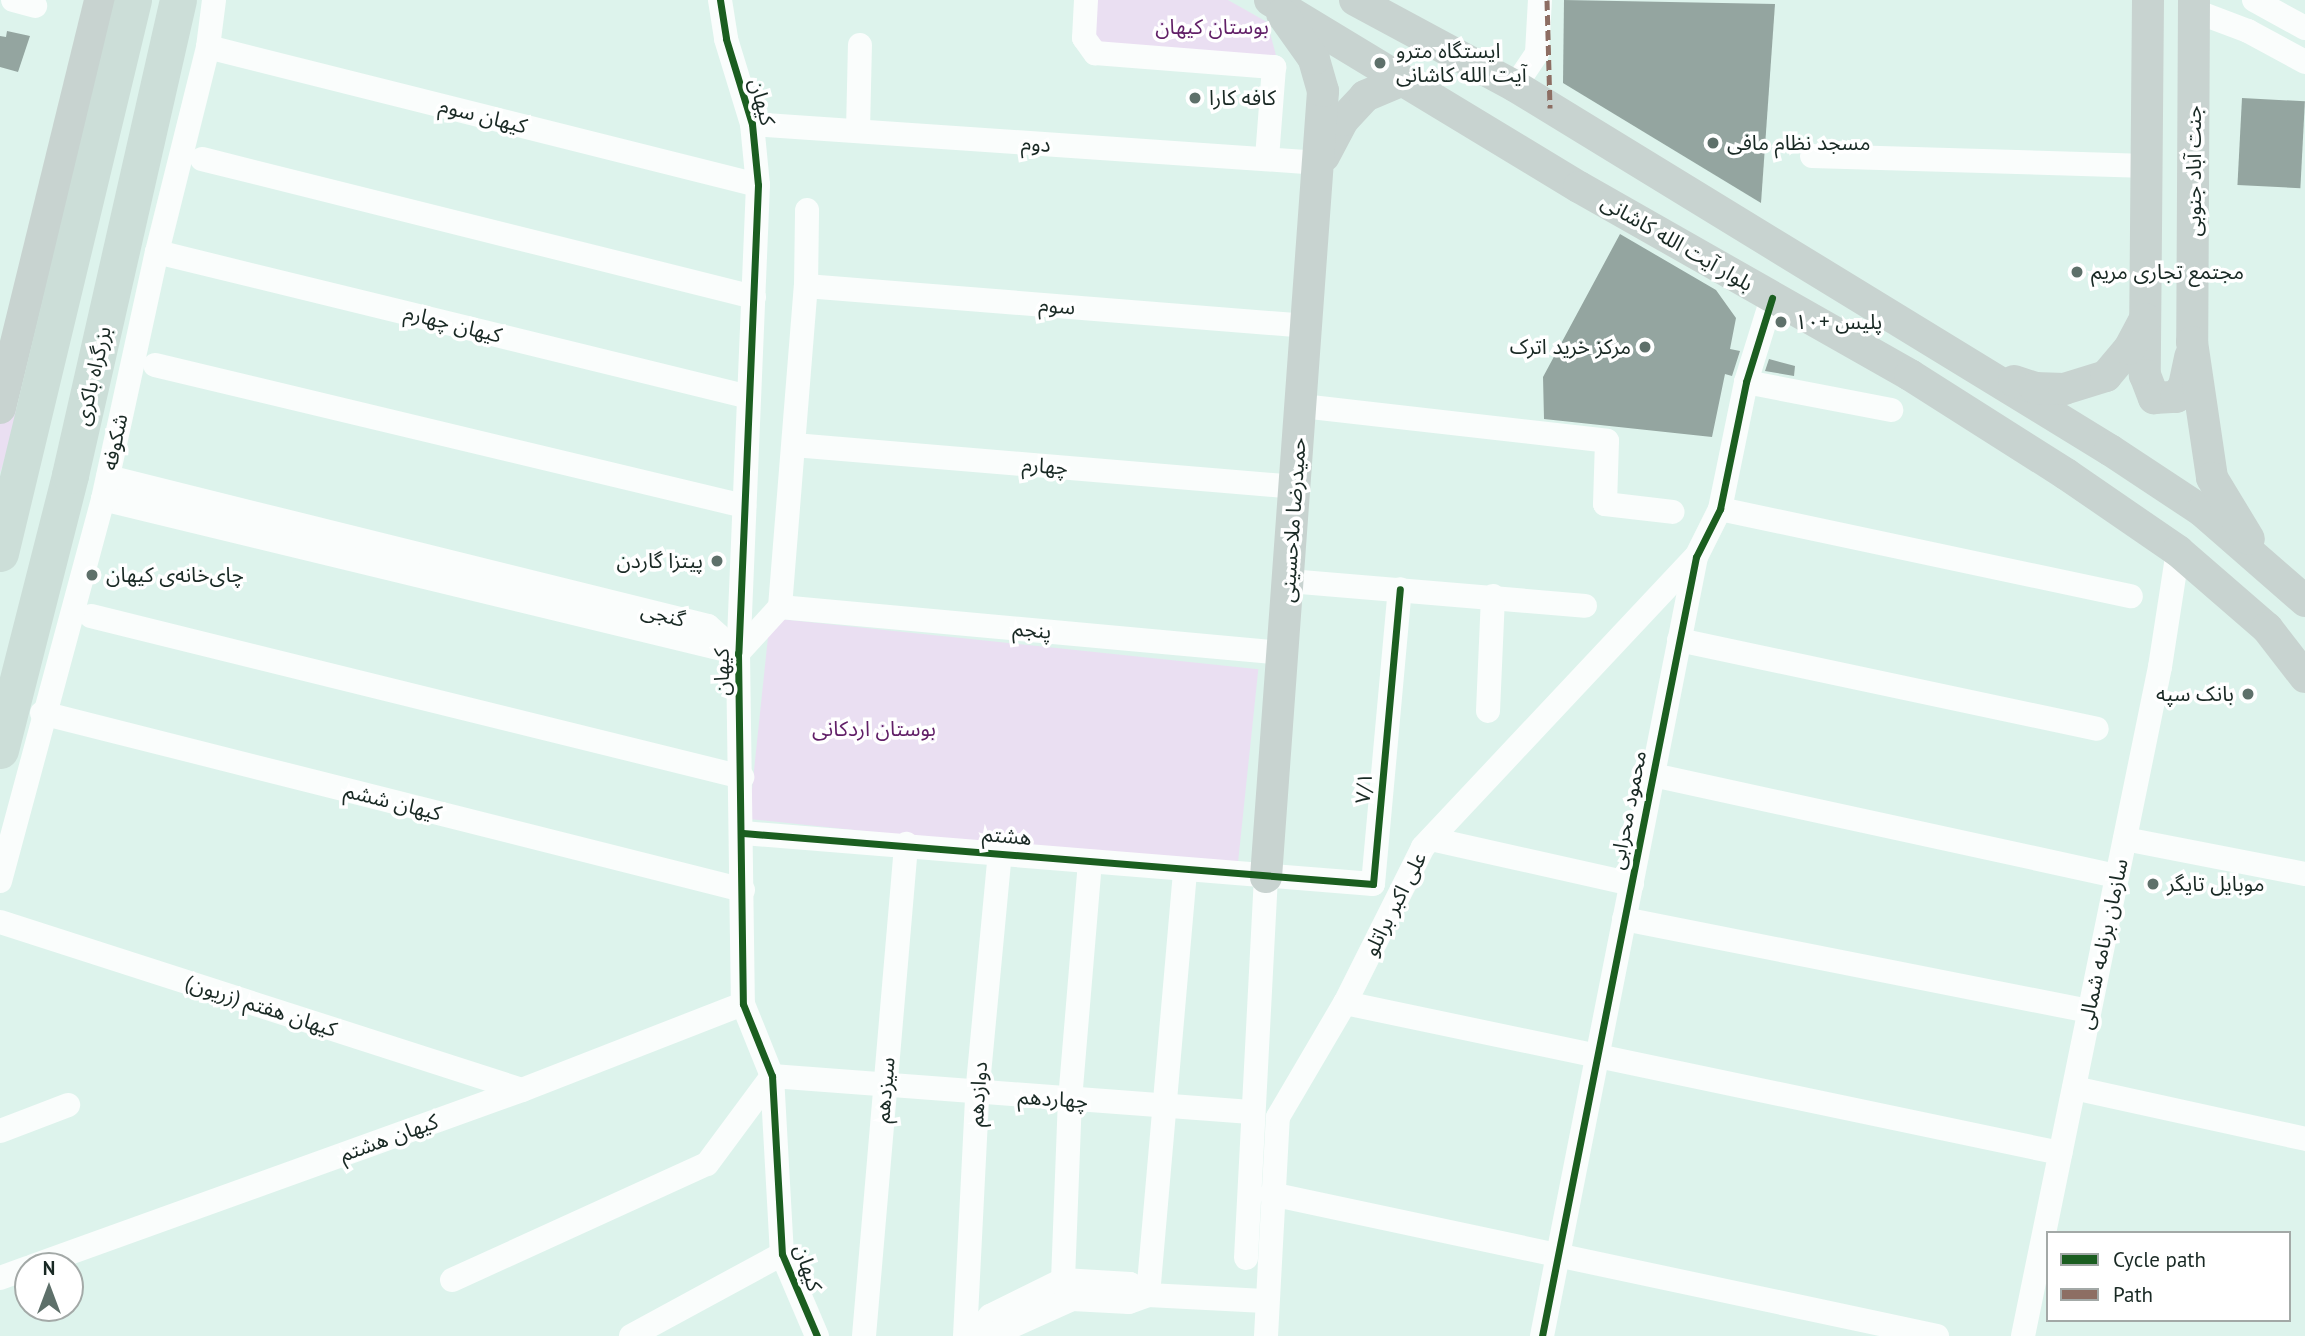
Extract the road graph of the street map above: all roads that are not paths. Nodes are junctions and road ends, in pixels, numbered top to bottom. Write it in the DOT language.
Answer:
graph roads {
  1 [pos="100,0"];
  2 [pos="133,0"];
  3 [pos="178,0"];
  4 [pos="214,0"];
  5 [pos="720,0"];
  6 [pos="1086,0"];
  7 [pos="1354,0"];
  8 [pos="1539,0"];
  9 [pos="2148,0"];
  10 [pos="2254,0"];
  11 [pos="1271,1"];
  12 [pos="2194,5"];
  13 [pos="2305,29"];
  14 [pos="860,45"];
  15 [pos="208,47"];
  16 [pos="2305,62"];
  17 [pos="1400,80"];
  18 [pos="1514,86"];
  19 [pos="752,124"];
  20 [pos="858,131"];
  21 [pos="1812,156"];
  22 [pos="202,159"];
  23 [pos="1267,159"];
  24 [pos="1320,163"];
  25 [pos="2148,166"];
  26 [pos="758,185"];
  27 [pos="807,210"];
  28 [pos="157,252"];
  29 [pos="806,286"];
  30 [pos="754,297"];
  31 [pos="1772,298"];
  32 [pos="2148,312"];
  33 [pos="1308,326"];
  34 [pos="2192,342"];
  35 [pos="1947,349"];
  36 [pos="155,365"];
  37 [pos="1746,382"];
  38 [pos="749,397"];
  39 [pos="1302,406"];
  40 [pos="0,408"];
  41 [pos="1891,410"];
  42 [pos="794,444"];
  43 [pos="1296,487"];
  44 [pos="105,488"];
  45 [pos="744,506"];
  46 [pos="1720,509"];
  47 [pos="1672,512"];
  48 [pos="2178,551"];
  49 [pos="0,553"];
  50 [pos="1696,557"];
  51 [pos="2262,561"];
  52 [pos="1289,581"];
  53 [pos="1401,589"];
  54 [pos="1493,596"];
  55 [pos="2131,596"];
  56 [pos="2305,601"];
  57 [pos="1585,606"];
  58 [pos="780,607"];
  59 [pos="91,616"];
  60 [pos="1679,640"];
  61 [pos="738,653"];
  62 [pos="1283,653"];
  63 [pos="2305,677"];
  64 [pos="1488,711"];
  65 [pos="42,713"];
  66 [pos="2097,729"];
  67 [pos="0,750"];
  68 [pos="1653,775"];
  69 [pos="742,776"];
  70 [pos="743,833"];
  71 [pos="1431,839"];
  72 [pos="2125,839"];
  73 [pos="906,845"];
  74 [pos="1000,853"];
  75 [pos="1090,862"];
  76 [pos="1185,870"];
  77 [pos="2305,874"];
  78 [pos="2117,876"];
  79 [pos="1266,877"];
  80 [pos="0,881"];
  81 [pos="1632,884"];
  82 [pos="743,890"];
  83 [pos="1624,919"];
  84 [pos="0,922"];
  85 [pos="1345,1003"];
  86 [pos="743,1004"];
  87 [pos="2089,1011"];
  88 [pos="1597,1056"];
  89 [pos="772,1076"];
  90 [pos="886,1087"];
  91 [pos="2074,1088"];
  92 [pos="522,1090"];
  93 [pos="977,1095"];
  94 [pos="1070,1100"];
  95 [pos="68,1105"];
  96 [pos="1162,1108"];
  97 [pos="1251,1112"];
  98 [pos="0,1131"];
  99 [pos="2305,1139"];
  100 [pos="2060,1153"];
  101 [pos="1271,1194"];
  102 [pos="72,1252"];
  103 [pos="782,1254"];
  104 [pos="1558,1255"];
  105 [pos="1246,1258"];
  106 [pos="452,1280"];
  107 [pos="1063,1280"];
  108 [pos="1148,1295"];
  109 [pos="1265,1301"];
  110 [pos="665,1328"];
  111 [pos="631,1336"];
  112 [pos="817,1336"];
  113 [pos="864,1336"];
  114 [pos="965,1336"];
  115 [pos="971,1336"];
  116 [pos="990,1336"];
  117 [pos="1266,1336"];
  118 [pos="1542,1336"];
  119 [pos="1937,1336"];
  120 [pos="2023,1336"];
  1 -- 40 [label="main road"];
  2 -- 49 [label="highway"];
  3 -- 67 [label="highway, بزرگراه باکری"];
  4 -- 15 [label="street, شکوفه"];
  5 -- 19 [label="street, کیهان"];
  6 -- 23 [label="street"];
  7 -- 18 [label="main road"];
  8 -- 18 [label="street"];
  9 -- 25 [label="main road"];
  10 -- 13 [label="street"];
  11 -- 17 [label="main road, بلوار آیت الله کاشانی"];
  11 -- 24 [label="main road, حمیدرضا ملاحسینی"];
  12 -- 16 [label="street"];
  12 -- 34 [label="main road, جنت آباد جنوبی"];
  14 -- 20 [label="street"];
  15 -- 26 [label="street, کیهان سوم"];
  15 -- 28 [label="street, شکوفه"];
  17 -- 24 [label="main road"];
  17 -- 31 [label="main road, بلوار آیت الله کاشانی"];
  18 -- 35 [label="main road"];
  19 -- 20 [label="street, دوم"];
  19 -- 26 [label="street, کیهان"];
  20 -- 23 [label="street, دوم"];
  21 -- 25 [label="street"];
  22 -- 30 [label="street"];
  23 -- 24 [label="street, دوم"];
  24 -- 33 [label="main road, حمیدرضا ملاحسینی"];
  25 -- 32 [label="main road"];
  26 -- 30 [label="street, کیهان"];
  27 -- 29 [label="street"];
  28 -- 38 [label="street, کیهان چهارم"];
  28 -- 44 [label="street, شکوفه"];
  29 -- 33 [label="street, سوم"];
  29 -- 42 [label="street"];
  30 -- 38 [label="street, کیهان"];
  31 -- 37 [label="street, محمود محرابی"];
  31 -- 48 [label="main road, بلوار آیت الله کاشانی"];
  32 -- 34 [label="main road"];
  32 -- 35 [label="main road"];
  33 -- 39 [label="main road, حمیدرضا ملاحسینی"];
  34 -- 51 [label="main road"];
  35 -- 51 [label="main road"];
  36 -- 45 [label="street"];
  37 -- 41 [label="street"];
  37 -- 46 [label="street, محمود محرابی"];
  38 -- 45 [label="street, کیهان"];
  39 -- 43 [label="main road, حمیدرضا ملاحسینی"];
  39 -- 47 [label="street"];
  42 -- 43 [label="street, چهارم"];
  42 -- 58 [label="street"];
  43 -- 52 [label="main road, حمیدرضا ملاحسینی"];
  44 -- 61 [label="street, گنجی"];
  44 -- 65 [label="street, شکوفه"];
  45 -- 61 [label="street, کیهان"];
  46 -- 50 [label="street, محمود محرابی"];
  46 -- 55 [label="street"];
  48 -- 63 [label="main road, بلوار آیت الله کاشانی"];
  48 -- 72 [label="street, سازمان برنامه شمالی"];
  50 -- 60 [label="street, محمود محرابی"];
  50 -- 71 [label="street, علی اکبر براتلو"];
  51 -- 56 [label="main road"];
  52 -- 53 [label="street"];
  52 -- 62 [label="main road, حمیدرضا ملاحسینی"];
  53 -- 54 [label="street"];
  53 -- 79 [label="street, ۷/۱"];
  54 -- 57 [label="street"];
  54 -- 64 [label="street"];
  58 -- 61 [label="street, کیهان"];
  58 -- 62 [label="street, پنجم"];
  59 -- 69 [label="street"];
  60 -- 66 [label="street"];
  60 -- 68 [label="street, محمود محرابی"];
  61 -- 69 [label="street, کیهان"];
  62 -- 79 [label="main road, حمیدرضا ملاحسینی"];
  65 -- 80 [label="street, شکوفه"];
  65 -- 82 [label="street, کیهان ششم"];
  68 -- 78 [label="street"];
  68 -- 81 [label="street, محمود محرابی"];
  69 -- 70 [label="street, کیهان"];
  70 -- 73 [label="street, هشتم"];
  70 -- 82 [label="street, کیهان"];
  71 -- 81 [label="street"];
  71 -- 85 [label="street, علی اکبر براتلو"];
  72 -- 77 [label="street"];
  72 -- 78 [label="street, سازمان برنامه شمالی"];
  73 -- 74 [label="street, هشتم"];
  73 -- 90 [label="street, سیزدهم"];
  74 -- 75 [label="street, هشتم"];
  74 -- 93 [label="street, دوازدهم"];
  75 -- 76 [label="street, هشتم"];
  75 -- 94 [label="street"];
  76 -- 79 [label="street, هشتم"];
  76 -- 96 [label="street"];
  78 -- 87 [label="street, سازمان برنامه شمالی"];
  79 -- 97 [label="street"];
  81 -- 83 [label="street, محمود محرابی"];
  82 -- 86 [label="street, کیهان"];
  83 -- 87 [label="street"];
  83 -- 88 [label="street, محمود محرابی"];
  84 -- 92 [label="street, کیهان هفتم (زریون)"];
  85 -- 88 [label="street"];
  85 -- 101 [label="street, علی اکبر براتلو"];
  86 -- 89 [label="street, کیهان"];
  86 -- 92 [label="street, کیهان هشتم"];
  87 -- 91 [label="street, سازمان برنامه شمالی"];
  88 -- 100 [label="street"];
  88 -- 104 [label="street, محمود محرابی"];
  89 -- 90 [label="street, چهاردهم"];
  89 -- 103 [label="street, کیهان"];
  89 -- 106 [label="street"];
  90 -- 93 [label="street, چهاردهم"];
  90 -- 113 [label="street, سیزدهم"];
  91 -- 99 [label="street"];
  91 -- 100 [label="street, سازمان برنامه شمالی"];
  92 -- 102 [label="street, کیهان هشتم"];
  93 -- 94 [label="street, چهاردهم"];
  93 -- 114 [label="street, دوازدهم"];
  94 -- 96 [label="street, چهاردهم"];
  94 -- 107 [label="street"];
  95 -- 98 [label="street"];
  96 -- 97 [label="street, چهاردهم"];
  96 -- 108 [label="street"];
  97 -- 105 [label="street"];
  100 -- 120 [label="street, سازمان برنامه شمالی"];
  101 -- 104 [label="street"];
  101 -- 109 [label="street, علی اکبر براتلو"];
  103 -- 110 [label="street"];
  103 -- 112 [label="street, کیهان"];
  104 -- 118 [label="street, محمود محرابی"];
  104 -- 119 [label="street"];
  107 -- 108 [label="street"];
  107 -- 115 [label="street"];
  108 -- 109 [label="street"];
  108 -- 116 [label="street"];
  109 -- 117 [label="street, علی اکبر براتلو"];
  110 -- 111 [label="street"];
}
